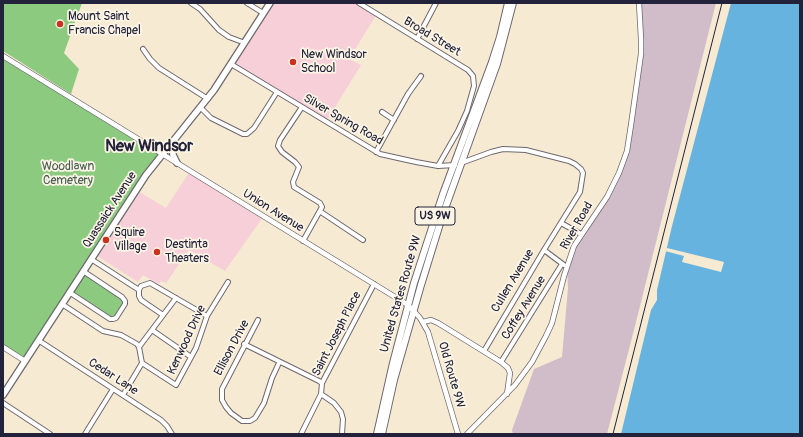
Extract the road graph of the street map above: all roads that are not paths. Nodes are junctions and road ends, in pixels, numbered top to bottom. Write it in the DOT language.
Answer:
graph roads {
  1 [pos="191,3"];
  2 [pos="246,3"];
  3 [pos="270,3"];
  4 [pos="359,3"];
  5 [pos="436,3"];
  6 [pos="508,3"];
  7 [pos="513,3"];
  8 [pos="639,3"];
  9 [pos="263,13"];
  10 [pos="417,39"];
  11 [pos="245,43"];
  12 [pos="144,49"];
  13 [pos="3,56"];
  14 [pos="231,64"];
  15 [pos="421,76"];
  16 [pos="277,92"];
  17 [pos="208,99"];
  18 [pos="302,107"];
  19 [pos="201,108"];
  20 [pos="382,112"];
  21 [pos="394,120"];
  22 [pos="172,142"];
  23 [pos="376,152"];
  24 [pos="162,154"];
  25 [pos="462,163"];
  26 [pos="177,164"];
  27 [pos="438,166"];
  28 [pos="453,166"];
  29 [pos="320,212"];
  30 [pos="561,222"];
  31 [pos="581,234"];
  32 [pos="362,240"];
  33 [pos="303,241"];
  34 [pos="544,250"];
  35 [pos="91,259"];
  36 [pos="562,264"];
  37 [pos="567,267"];
  38 [pos="83,271"];
  39 [pos="228,282"];
  40 [pos="374,284"];
  41 [pos="139,290"];
  42 [pos="70,292"];
  43 [pos="176,298"];
  44 [pos="62,304"];
  45 [pos="408,305"];
  46 [pos="414,311"];
  47 [pos="163,315"];
  48 [pos="207,316"];
  49 [pos="258,320"];
  50 [pos="423,322"];
  51 [pos="152,330"];
  52 [pos="38,340"];
  53 [pos="244,344"];
  54 [pos="3,347"];
  55 [pos="139,347"];
  56 [pos="484,351"];
  57 [pos="191,357"];
  58 [pos="25,361"];
  59 [pos="502,362"];
  60 [pos="142,363"];
  61 [pos="279,363"];
  62 [pos="322,383"];
  63 [pos="113,389"];
  64 [pos="321,394"];
  65 [pos="507,394"];
  66 [pos="3,395"];
  67 [pos="123,395"];
  68 [pos="3,403"];
  69 [pos="50,434"];
  70 [pos="84,434"];
  71 [pos="172,434"];
  72 [pos="301,434"];
  73 [pos="342,434"];
  74 [pos="377,434"];
  75 [pos="382,434"];
  76 [pos="458,434"];
  77 [pos="467,434"];
  1 -- 11 [label="street"];
  2 -- 9 [label="street"];
  3 -- 9 [label="main road, Quassaick Avenue"];
  4 -- 10 [label="street, Broad Street"];
  5 -- 10 [label="street"];
  6 -- 28 [label="highway, United States Route 9W / US 9W"];
  7 -- 25 [label="highway, United States Route 9W / US 9W"];
  8 -- 31 [label="street, River Road"];
  9 -- 11 [label="main road, Quassaick Avenue"];
  10 -- 27 [label="street, Broad Street"];
  11 -- 14 [label="main road, Quassaick Avenue"];
  12 -- 17 [label="street"];
  13 -- 24 [label="street, Union Avenue"];
  14 -- 16 [label="street, Silver Spring Road"];
  14 -- 17 [label="main road, Quassaick Avenue"];
  15 -- 21 [label="street"];
  16 -- 18 [label="street, Silver Spring Road"];
  16 -- 19 [label="street"];
  17 -- 19 [label="main road, Quassaick Avenue"];
  18 -- 23 [label="street, Silver Spring Road"];
  18 -- 29 [label="street"];
  19 -- 22 [label="main road, Quassaick Avenue"];
  20 -- 21 [label="street"];
  21 -- 23 [label="street"];
  22 -- 24 [label="main road, Quassaick Avenue"];
  22 -- 26 [label="main road"];
  23 -- 27 [label="street, Silver Spring Road"];
  24 -- 26 [label="street, Union Avenue"];
  24 -- 35 [label="main road, Quassaick Avenue"];
  25 -- 28 [label="street, Silver Spring Road"];
  25 -- 30 [label="street, Silver Spring Road"];
  25 -- 46 [label="highway, United States Route 9W / US 9W"];
  26 -- 33 [label="street, Union Avenue"];
  27 -- 28 [label="street, Silver Spring Road"];
  28 -- 45 [label="highway, United States Route 9W / US 9W"];
  29 -- 32 [label="street"];
  29 -- 33 [label="street"];
  30 -- 31 [label="street"];
  30 -- 34 [label="street, Cullen Avenue"];
  31 -- 37 [label="street, River Road"];
  33 -- 40 [label="street, Union Avenue"];
  34 -- 36 [label="street"];
  34 -- 56 [label="street, Cullen Avenue"];
  35 -- 38 [label="main road, Quassaick Avenue"];
  35 -- 41 [label="street"];
  36 -- 37 [label="street"];
  36 -- 59 [label="street, Coffey Avenue"];
  37 -- 65 [label="street, River Road"];
  38 -- 42 [label="main road, Quassaick Avenue"];
  38 -- 42 [label="street"];
  39 -- 48 [label="street, Kenwood Drive"];
  40 -- 45 [label="street, Union Avenue"];
  40 -- 62 [label="street, Saint Joseph Place"];
  41 -- 43 [label="street"];
  41 -- 47 [label="street"];
  42 -- 44 [label="main road, Quassaick Avenue"];
  43 -- 47 [label="street"];
  43 -- 48 [label="street"];
  44 -- 52 [label="main road, Quassaick Avenue"];
  44 -- 55 [label="street"];
  45 -- 46 [label="street, Union Avenue"];
  45 -- 74 [label="highway, United States Route 9W / US 9W"];
  46 -- 50 [label="street, Union Avenue"];
  46 -- 75 [label="highway, United States Route 9W / US 9W"];
  47 -- 51 [label="street"];
  48 -- 57 [label="street, Kenwood Drive"];
  49 -- 53 [label="street, Ellison Drive"];
  50 -- 56 [label="street"];
  50 -- 76 [label="street, Old Route 9W"];
  51 -- 55 [label="street"];
  51 -- 57 [label="street"];
  52 -- 58 [label="main road, Quassaick Avenue"];
  52 -- 63 [label="street, Cedar Lane"];
  53 -- 61 [label="street"];
  53 -- 61 [label="street, Ellison Drive"];
  54 -- 58 [label="street"];
  55 -- 60 [label="street"];
  56 -- 59 [label="street"];
  57 -- 60 [label="street, Kenwood Drive"];
  58 -- 66 [label="main road, Quassaick Avenue"];
  59 -- 65 [label="street"];
  60 -- 67 [label="street"];
  61 -- 62 [label="street"];
  62 -- 64 [label="street, Saint Joseph Place"];
  63 -- 67 [label="street, Cedar Lane"];
  63 -- 70 [label="street"];
  64 -- 72 [label="street"];
  64 -- 73 [label="street"];
  65 -- 77 [label="street, River Road"];
  67 -- 71 [label="street, Cedar Lane"];
  68 -- 69 [label="street"];
}
